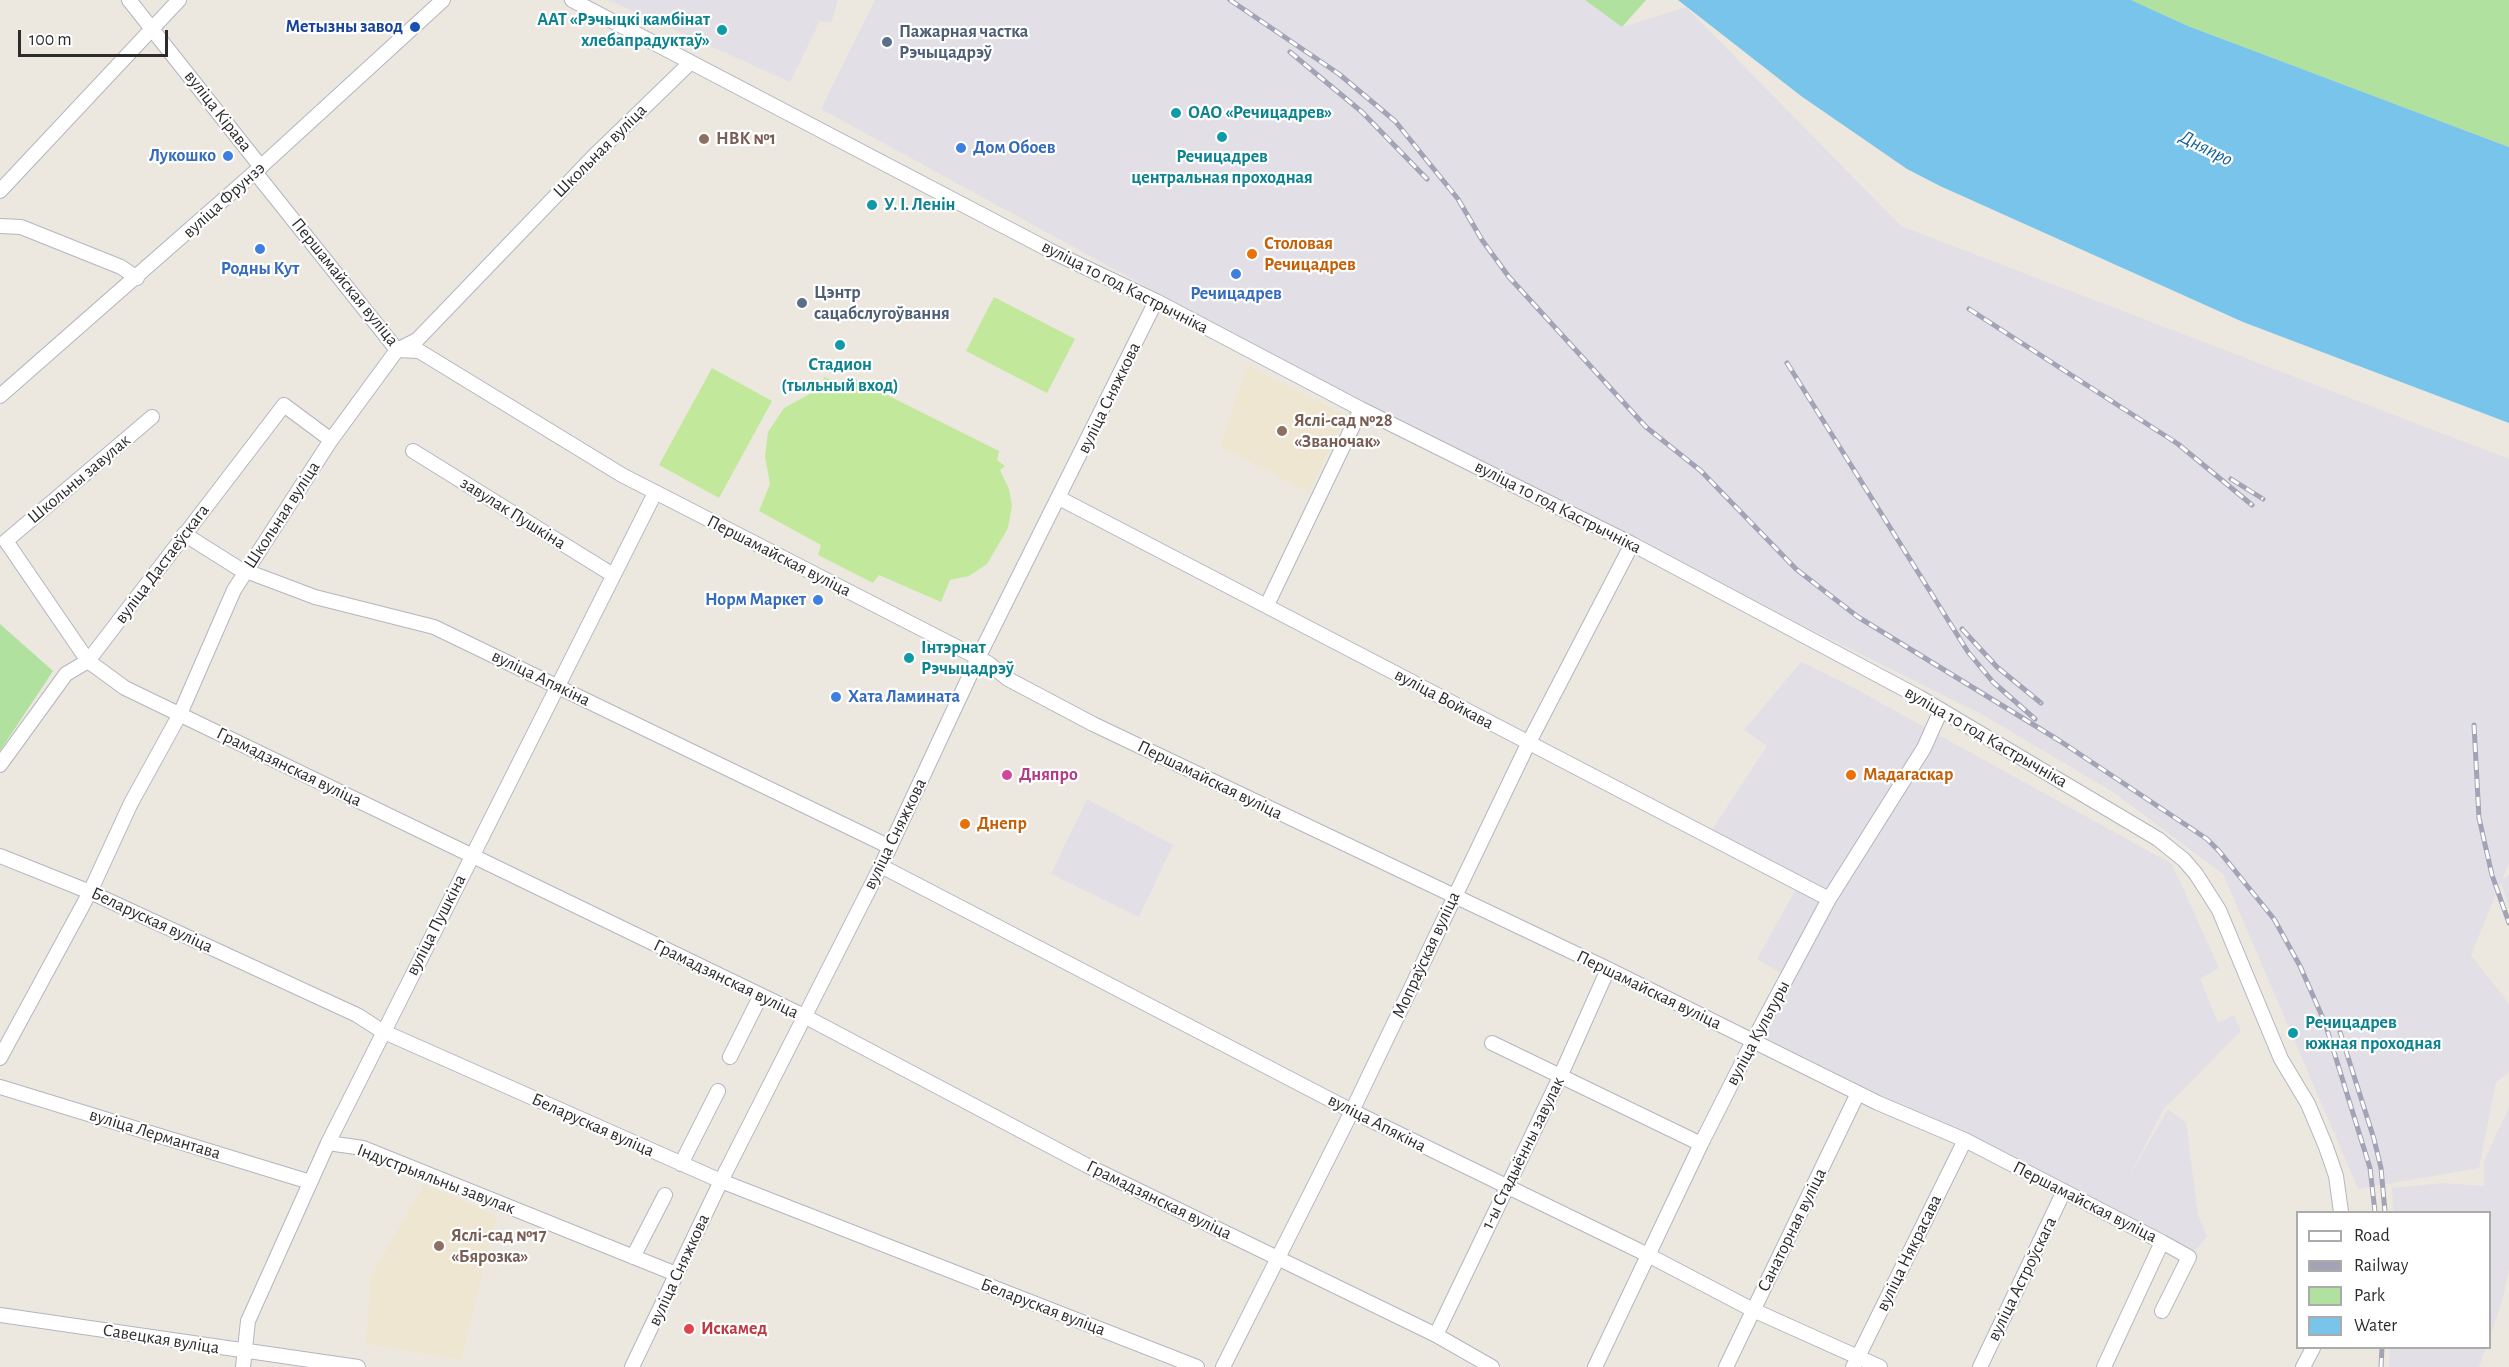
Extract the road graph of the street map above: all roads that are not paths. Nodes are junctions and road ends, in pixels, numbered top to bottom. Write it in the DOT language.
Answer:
graph roads {
  1 [pos="129,0"];
  2 [pos="179,0"];
  3 [pos="443,0"];
  4 [pos="572,0"];
  5 [pos="153,28"];
  6 [pos="690,63"];
  7 [pos="258,170"];
  8 [pos="0,191"];
  9 [pos="0,226"];
  10 [pos="137,278"];
  11 [pos="1156,301"];
  12 [pos="397,350"];
  13 [pos="0,396"];
  14 [pos="1361,409"];
  15 [pos="152,417"];
  16 [pos="331,440"];
  17 [pos="413,451"];
  18 [pos="655,493"];
  19 [pos="1059,498"];
  20 [pos="184,534"];
  21 [pos="6,541"];
  22 [pos="1632,544"];
  23 [pos="246,571"];
  24 [pos="613,575"];
  25 [pos="1267,605"];
  26 [pos="978,658"];
  27 [pos="88,661"];
  28 [pos="557,686"];
  29 [pos="1941,710"];
  30 [pos="180,714"];
  31 [pos="1528,744"];
  32 [pos="0,765"];
  33 [pos="890,847"];
  34 [pos="0,856"];
  35 [pos="471,856"];
  36 [pos="881,866"];
  37 [pos="90,892"];
  38 [pos="1453,897"];
  39 [pos="1829,899"];
  40 [pos="1608,969"];
  41 [pos="760,995"];
  42 [pos="804,1016"];
  43 [pos="382,1031"];
  44 [pos="1753,1041"];
  45 [pos="1492,1043"];
  46 [pos="0,1058"];
  47 [pos="730,1058"];
  48 [pos="1560,1077"];
  49 [pos="0,1086"];
  50 [pos="718,1091"];
  51 [pos="1858,1092"];
  52 [pos="1352,1111"];
  53 [pos="1965,1140"];
  54 [pos="328,1143"];
  55 [pos="1701,1144"];
  56 [pos="681,1164"];
  57 [pos="721,1181"];
  58 [pos="310,1182"];
  59 [pos="1506,1188"];
  60 [pos="2064,1191"];
  61 [pos="665,1195"];
  62 [pos="2341,1211"];
  63 [pos="2162,1242"];
  64 [pos="1648,1254"];
  65 [pos="633,1257"];
  66 [pos="1278,1259"];
  67 [pos="676,1274"];
  68 [pos="1753,1310"];
  69 [pos="2162,1311"];
  70 [pos="0,1315"];
  71 [pos="1436,1335"];
  72 [pos="2312,1349"];
  73 [pos="245,1352"];
  74 [pos="1855,1361"];
  75 [pos="243,1367"];
  76 [pos="358,1367"];
  77 [pos="632,1367"];
  78 [pos="1197,1367"];
  79 [pos="1223,1367"];
  80 [pos="1492,1367"];
  81 [pos="1595,1367"];
  82 [pos="1726,1367"];
  83 [pos="1880,1367"];
  84 [pos="1980,1367"];
  85 [pos="2104,1367"];
  86 [pos="2303,1367"];
  1 -- 5 [label="street, вуліца Кірава"];
  2 -- 5 [label="street"];
  3 -- 7 [label="street, вуліца Фрунзэ"];
  4 -- 6 [label="street, вуліца 10 год Кастрычніка"];
  5 -- 7 [label="street, вуліца Кірава"];
  5 -- 8 [label="street"];
  6 -- 11 [label="street, вуліца 10 год Кастрычніка"];
  6 -- 12 [label="street, Школьная вуліца"];
  7 -- 10 [label="street, вуліца Фрунзэ"];
  7 -- 12 [label="street, Першамайская вуліца"];
  9 -- 10 [label="street"];
  10 -- 13 [label="street, вуліца Фрунзэ"];
  11 -- 14 [label="street, вуліца 10 год Кастрычніка"];
  11 -- 19 [label="street, вуліца Сняжкова"];
  12 -- 16 [label="street, Школьная вуліца"];
  12 -- 18 [label="street, Першамайская вуліца"];
  14 -- 22 [label="street, вуліца 10 год Кастрычніка"];
  14 -- 25 [label="street"];
  15 -- 21 [label="street, Школьны завулак"];
  16 -- 20 [label="street, вуліца Дастаеўскага"];
  16 -- 23 [label="street, Школьная вуліца"];
  17 -- 24 [label="street, завулак Пушкіна"];
  18 -- 24 [label="street, вуліца Пушкіна"];
  18 -- 26 [label="street, Першамайская вуліца"];
  19 -- 25 [label="street, вуліца Войкава"];
  19 -- 26 [label="street, вуліца Сняжкова"];
  20 -- 23 [label="street, вуліца Апякіна"];
  20 -- 27 [label="street, вуліца Дастаеўскага"];
  21 -- 27 [label="street, Грамадзянская вуліца"];
  22 -- 29 [label="street, вуліца 10 год Кастрычніка"];
  22 -- 31 [label="street, Мопраўская вуліца"];
  23 -- 28 [label="street, вуліца Апякіна"];
  23 -- 30 [label="street, Школьная вуліца"];
  24 -- 28 [label="street, вуліца Пушкіна"];
  25 -- 31 [label="street, вуліца Войкава"];
  26 -- 33 [label="street, вуліца Сняжкова"];
  26 -- 38 [label="street, Першамайская вуліца"];
  27 -- 30 [label="street, Грамадзянская вуліца"];
  27 -- 32 [label="street, вуліца Дастаеўскага"];
  28 -- 33 [label="street, вуліца Апякіна"];
  28 -- 35 [label="street, вуліца Пушкіна"];
  29 -- 39 [label="street, вуліца Культуры"];
  29 -- 62 [label="street, вуліца 10 год Кастрычніка"];
  30 -- 35 [label="street, Грамадзянская вуліца"];
  30 -- 37 [label="street, Школьная вуліца"];
  31 -- 38 [label="street, Мопраўская вуліца"];
  31 -- 39 [label="street, вуліца Войкава"];
  33 -- 36 [label="street, вуліца Сняжкова"];
  34 -- 37 [label="street, Беларуская вуліца"];
  35 -- 41 [label="street, Грамадзянская вуліца"];
  35 -- 43 [label="street, вуліца Пушкіна"];
  36 -- 42 [label="street, вуліца Сняжкова"];
  36 -- 52 [label="street, вуліца Апякіна"];
  37 -- 43 [label="street, Беларуская вуліца"];
  37 -- 46 [label="street, Школьная вуліца"];
  38 -- 40 [label="street, Першамайская вуліца"];
  38 -- 52 [label="street, Мопраўская вуліца"];
  39 -- 44 [label="street, вуліца Культуры"];
  40 -- 44 [label="street, Першамайская вуліца"];
  40 -- 48 [label="street, 1-ы Стадыённы завулак"];
  41 -- 42 [label="street, Грамадзянская вуліца"];
  41 -- 47 [label="street"];
  42 -- 57 [label="street, вуліца Сняжкова"];
  42 -- 66 [label="street, Грамадзянская вуліца"];
  43 -- 54 [label="street, вуліца Пушкіна"];
  43 -- 56 [label="street, Беларуская вуліца"];
  44 -- 51 [label="street, Першамайская вуліца"];
  44 -- 55 [label="street, вуліца Культуры"];
  45 -- 48 [label="street"];
  48 -- 55 [label="street"];
  48 -- 59 [label="street, 1-ы Стадыённы завулак"];
  49 -- 58 [label="street, вуліца Лермантава"];
  50 -- 56 [label="street"];
  51 -- 53 [label="street, Першамайская вуліца"];
  51 -- 68 [label="street, Санаторная вуліца"];
  52 -- 59 [label="street, вуліца Апякіна"];
  52 -- 66 [label="street, Мопраўская вуліца"];
  53 -- 60 [label="street, Першамайская вуліца"];
  53 -- 74 [label="street, вуліца Някрасава"];
  54 -- 58 [label="street, вуліца Пушкіна"];
  54 -- 65 [label="street, Індустрыяльны завулак"];
  55 -- 64 [label="street, вуліца Культуры"];
  56 -- 57 [label="street, Беларуская вуліца"];
  57 -- 67 [label="street, вуліца Сняжкова"];
  57 -- 78 [label="street, Беларуская вуліца"];
  58 -- 73 [label="street, вуліца Пушкіна"];
  59 -- 64 [label="street, вуліца Апякіна"];
  59 -- 71 [label="street, 1-ы Стадыённы завулак"];
  60 -- 63 [label="street, Першамайская вуліца"];
  60 -- 84 [label="street, вуліца Астроўскага"];
  61 -- 65 [label="street"];
  63 -- 69 [label="street, Першамайская вуліца"];
  63 -- 85 [label="street"];
  64 -- 68 [label="street, вуліца Апякіна"];
  64 -- 81 [label="street, вуліца Культуры"];
  65 -- 67 [label="street, Індустрыяльны завулак"];
  66 -- 71 [label="street, Грамадзянская вуліца"];
  66 -- 79 [label="street, Мопраўская вуліца"];
  67 -- 77 [label="street, вуліца Сняжкова"];
  68 -- 74 [label="street, вуліца Апякіна"];
  68 -- 82 [label="street, Санаторная вуліца"];
  70 -- 73 [label="street, Савецкая вуліца"];
  71 -- 80 [label="street, Грамадзянская вуліца"];
  72 -- 86 [label="street"];
  73 -- 75 [label="street, вуліца Пушкіна"];
  73 -- 76 [label="street, Савецкая вуліца"];
  74 -- 83 [label="street, вуліца Апякіна"];
}
